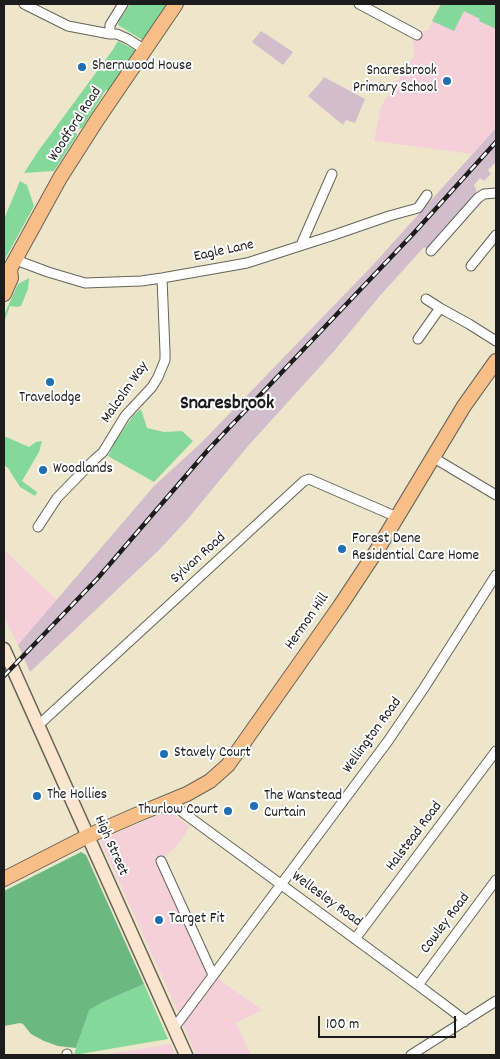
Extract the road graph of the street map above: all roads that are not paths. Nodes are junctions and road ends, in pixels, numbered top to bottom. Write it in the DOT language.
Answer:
graph roads {
  1 [pos="24,4"];
  2 [pos="122,4"];
  3 [pos="176,4"];
  4 [pos="362,4"];
  5 [pos="110,34"];
  6 [pos="417,35"];
  7 [pos="145,50"];
  8 [pos="332,174"];
  9 [pos="427,195"];
  10 [pos="496,196"];
  11 [pos="496,235"];
  12 [pos="301,245"];
  13 [pos="431,251"];
  14 [pos="471,266"];
  15 [pos="10,268"];
  16 [pos="162,278"];
  17 [pos="4,294"];
  18 [pos="426,299"];
  19 [pos="440,308"];
  20 [pos="418,339"];
  21 [pos="496,341"];
  22 [pos="496,363"];
  23 [pos="434,458"];
  24 [pos="496,495"];
  25 [pos="398,517"];
  26 [pos="38,527"];
  27 [pos="496,575"];
  28 [pos="4,649"];
  29 [pos="37,724"];
  30 [pos="496,751"];
  31 [pos="171,802"];
  32 [pos="88,836"];
  33 [pos="161,861"];
  34 [pos="4,878"];
  35 [pos="496,880"];
  36 [pos="281,884"];
  37 [pos="355,939"];
  38 [pos="213,975"];
  39 [pos="418,985"];
  40 [pos="496,1002"];
  41 [pos="464,1022"];
  42 [pos="174,1028"];
  43 [pos="186,1055"];
  44 [pos="411,1055"];
  1 -- 5 [label="street"];
  2 -- 5 [label="street"];
  3 -- 7 [label="main road, Woodford Road"];
  4 -- 6 [label="street"];
  5 -- 7 [label="street"];
  7 -- 15 [label="main road, Woodford Road"];
  8 -- 12 [label="street"];
  9 -- 12 [label="street, Eagle Lane"];
  10 -- 13 [label="street"];
  11 -- 14 [label="street"];
  12 -- 16 [label="street, Eagle Lane"];
  15 -- 16 [label="street, Eagle Lane"];
  15 -- 17 [label="main road, Woodford Road"];
  16 -- 26 [label="street, Malcolm Way"];
  18 -- 19 [label="street"];
  19 -- 20 [label="street"];
  19 -- 21 [label="street"];
  22 -- 23 [label="main road, Hermon Hill"];
  23 -- 24 [label="street"];
  23 -- 25 [label="main road, Hermon Hill"];
  25 -- 29 [label="street, Sylvan Road"];
  25 -- 31 [label="main road, Hermon Hill"];
  27 -- 36 [label="street, Wellington Road"];
  28 -- 29 [label="street, High Street"];
  29 -- 32 [label="street, High Street"];
  30 -- 37 [label="street, Halstead Road"];
  31 -- 32 [label="main road, Hermon Hill"];
  31 -- 36 [label="street, Wellesley Road"];
  32 -- 34 [label="main road, Hermon Hill"];
  32 -- 42 [label="street, High Street"];
  33 -- 38 [label="street"];
  35 -- 39 [label="street, Cowley Road"];
  36 -- 37 [label="street, Wellesley Road"];
  36 -- 38 [label="street, Wellington Road"];
  37 -- 39 [label="street, Wellesley Road"];
  38 -- 42 [label="street, Wellington Road"];
  39 -- 41 [label="street, Wellesley Road"];
  40 -- 41 [label="street"];
  41 -- 44 [label="street"];
  42 -- 43 [label="street, High Street"];
}
